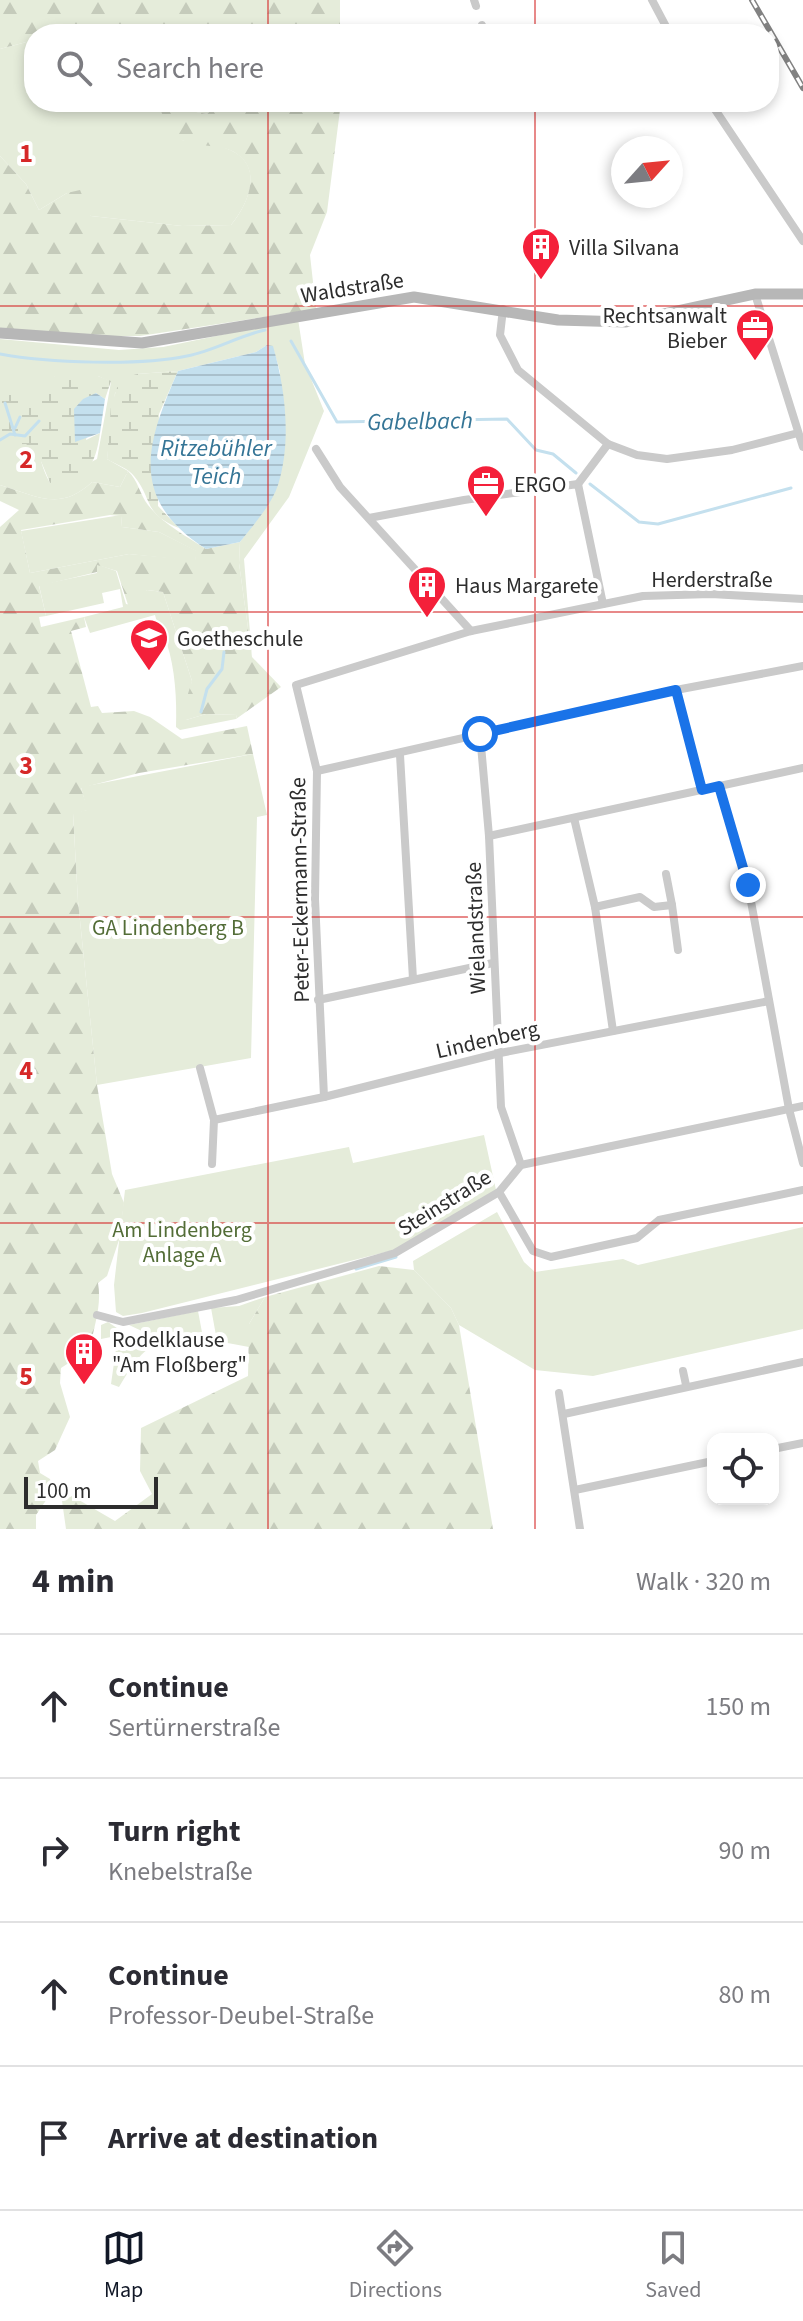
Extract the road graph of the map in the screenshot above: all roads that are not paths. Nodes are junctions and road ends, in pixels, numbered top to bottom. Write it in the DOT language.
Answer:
graph roads {
  1 [pos="652,0"];
  2 [pos="665,24"];
  3 [pos="717,112"];
  4 [pos="803,241"];
  5 [pos="755,294"];
  6 [pos="803,294"];
  7 [pos="503,309"];
  8 [pos="0,333"];
  9 [pos="798,433"];
  10 [pos="608,444"];
  11 [pos="803,447"];
  12 [pos="316,449"];
  13 [pos="578,484"];
  14 [pos="369,518"];
  15 [pos="803,599"];
  16 [pos="603,604"];
  17 [pos="471,631"];
  18 [pos="803,666"];
  19 [pos="296,685"];
  20 [pos="676,690"];
  21 [pos="480,734"];
  22 [pos="400,755"];
  23 [pos="803,768"];
  24 [pos="317,771"];
  25 [pos="719,786"];
  26 [pos="702,790"];
  27 [pos="574,818"];
  28 [pos="489,836"];
  29 [pos="666,874"];
  30 [pos="672,905"];
  31 [pos="595,907"];
  32 [pos="678,950"];
  33 [pos="493,963"];
  34 [pos="413,979"];
  35 [pos="318,1000"];
  36 [pos="769,1001"];
  37 [pos="613,1031"];
  38 [pos="500,1053"];
  39 [pos="200,1068"];
  40 [pos="324,1097"];
  41 [pos="803,1106"];
  42 [pos="789,1109"];
  43 [pos="214,1120"];
  44 [pos="803,1163"];
  45 [pos="212,1164"];
  46 [pos="521,1165"];
  47 [pos="803,1190"];
  48 [pos="499,1192"];
  49 [pos="97,1315"];
  50 [pos="803,1362"];
  51 [pos="683,1371"];
  52 [pos="686,1385"];
  53 [pos="559,1393"];
  54 [pos="564,1414"];
  55 [pos="803,1443"];
  56 [pos="779,1448"];
  57 [pos="707,1462"];
  58 [pos="575,1490"];
  59 [pos="580,1528"];
  1 -- 2 [label="street"];
  3 -- 4 [label="street"];
  5 -- 6 [label="street, Waldstraße"];
  5 -- 7 [label="street, Waldstraße"];
  5 -- 9 [label="street"];
  7 -- 8 [label="street, Waldstraße"];
  7 -- 10 [label="street"];
  9 -- 10 [label="street"];
  9 -- 11 [label="street"];
  10 -- 13 [label="street"];
  12 -- 14 [label="street"];
  13 -- 14 [label="street"];
  13 -- 16 [label="street"];
  14 -- 17 [label="street"];
  15 -- 16 [label="street, Herderstraße"];
  16 -- 17 [label="street, Herderstraße"];
  17 -- 19 [label="street, Herderstraße"];
  18 -- 20 [label="street"];
  19 -- 24 [label="street, Peter-Eckermann-Straße"];
  20 -- 21 [label="street"];
  20 -- 26 [label="street"];
  21 -- 22 [label="street"];
  21 -- 28 [label="street, Wielandstraße"];
  22 -- 24 [label="street"];
  22 -- 34 [label="street"];
  23 -- 25 [label="street"];
  24 -- 35 [label="street, Peter-Eckermann-Straße"];
  25 -- 26 [label="street"];
  25 -- 36 [label="street"];
  26 -- 27 [label="street"];
  27 -- 28 [label="street"];
  27 -- 31 [label="street"];
  28 -- 33 [label="street, Wielandstraße"];
  29 -- 30 [label="street"];
  30 -- 31 [label="street"];
  30 -- 32 [label="street"];
  31 -- 37 [label="street"];
  33 -- 34 [label="street"];
  33 -- 38 [label="street, Wielandstraße"];
  34 -- 35 [label="street"];
  35 -- 40 [label="street, Peter-Eckermann-Straße"];
  36 -- 37 [label="street, Lindenberg"];
  36 -- 42 [label="street"];
  37 -- 38 [label="street, Lindenberg"];
  38 -- 40 [label="street, Lindenberg"];
  38 -- 46 [label="street, Wielandstraße"];
  39 -- 43 [label="street"];
  40 -- 43 [label="street, Lindenberg"];
  41 -- 42 [label="street, Steinstraße"];
  42 -- 44 [label="street"];
  42 -- 46 [label="street, Steinstraße"];
  43 -- 45 [label="street"];
  46 -- 48 [label="street, Steinstraße"];
  47 -- 48 [label="street"];
  48 -- 49 [label="street, Steinstraße"];
  50 -- 52 [label="street"];
  51 -- 52 [label="street"];
  52 -- 54 [label="street"];
  53 -- 54 [label="street"];
  54 -- 58 [label="street"];
  55 -- 56 [label="street"];
  57 -- 58 [label="street"];
  58 -- 59 [label="street"];
}
